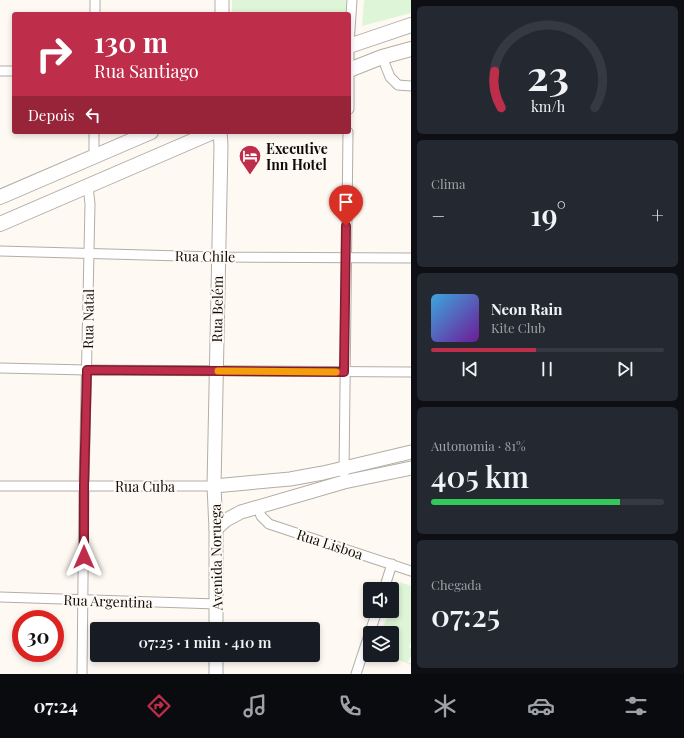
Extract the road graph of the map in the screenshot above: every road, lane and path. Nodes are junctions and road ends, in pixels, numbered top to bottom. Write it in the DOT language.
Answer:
graph roads {
  1 [pos="95,0"];
  2 [pos="222,0"];
  3 [pos="352,0"];
  4 [pos="95,12"];
  5 [pos="222,12"];
  6 [pos="351,15"];
  7 [pos="411,25"];
  8 [pos="351,44"];
  9 [pos="411,49"];
  10 [pos="382,57"];
  11 [pos="351,69"];
  12 [pos="0,71"];
  13 [pos="12,71"];
  14 [pos="411,86"];
  15 [pos="94,134"];
  16 [pos="145,134"];
  17 [pos="208,134"];
  18 [pos="220,134"];
  19 [pos="348,134"];
  20 [pos="94,152"];
  21 [pos="88,186"];
  22 [pos="0,197"];
  23 [pos="0,224"];
  24 [pos="0,251"];
  25 [pos="88,254"];
  26 [pos="218,257"];
  27 [pos="346,257"];
  28 [pos="411,258"];
  29 [pos="0,368"];
  30 [pos="87,370"];
  31 [pos="216,371"];
  32 [pos="344,372"];
  33 [pos="411,372"];
  34 [pos="411,452"];
  35 [pos="343,468"];
  36 [pos="411,468"];
  37 [pos="344,482"];
  38 [pos="0,486"];
  39 [pos="84,486"];
  40 [pos="214,486"];
  41 [pos="216,504"];
  42 [pos="258,507"];
  43 [pos="241,512"];
  44 [pos="216,529"];
  45 [pos="392,564"];
  46 [pos="411,571"];
  47 [pos="386,582"];
  48 [pos="0,597"];
  49 [pos="84,600"];
  50 [pos="217,604"];
  51 [pos="375,618"];
  52 [pos="216,622"];
  53 [pos="216,662"];
  54 [pos="82,674"];
  55 [pos="216,674"];
  56 [pos="356,674"];
  1 -- 4 [label="street"];
  2 -- 5 [label="street"];
  3 -- 6 [label="street"];
  7 -- 8 [label="main road"];
  9 -- 10 [label="main road"];
  10 -- 11 [label="main road"];
  10 -- 14 [label="street"];
  12 -- 13 [label="street"];
  15 -- 20 [label="street"];
  16 -- 20 [label="main road"];
  17 -- 21 [label="main road"];
  18 -- 26 [label="street, Rua Belém"];
  19 -- 27 [label="street"];
  20 -- 22 [label="main road"];
  21 -- 23 [label="main road"];
  21 -- 25 [label="street, Rua Natal"];
  24 -- 25 [label="street, Rua Chile"];
  25 -- 26 [label="street, Rua Chile"];
  25 -- 30 [label="street, Rua Natal"];
  26 -- 27 [label="street, Rua Chile"];
  26 -- 31 [label="street, Rua Belém"];
  27 -- 28 [label="street, Rua Chile"];
  27 -- 32 [label="street"];
  29 -- 30 [label="street"];
  30 -- 31 [label="street"];
  30 -- 39 [label="street, Rua Natal"];
  31 -- 32 [label="street"];
  31 -- 40 [label="street, Rua Belém"];
  32 -- 33 [label="street"];
  32 -- 35 [label="street"];
  34 -- 35 [label="street, Rua Cuba"];
  35 -- 37 [label="street"];
  35 -- 40 [label="street, Rua Cuba"];
  36 -- 37 [label="street"];
  37 -- 42 [label="street"];
  38 -- 39 [label="street, Rua Cuba"];
  39 -- 40 [label="street, Rua Cuba"];
  39 -- 49 [label="street, Rua Natal"];
  40 -- 41 [label="street, Avenida Noruega"];
  41 -- 43 [label="street"];
  41 -- 44 [label="street, Avenida Noruega"];
  42 -- 43 [label="street"];
  42 -- 45 [label="street, Rua Lisboa"];
  43 -- 44 [label="street"];
  44 -- 50 [label="street, Avenida Noruega"];
  45 -- 46 [label="street, Rua Lisboa"];
  45 -- 47 [label="street"];
  48 -- 49 [label="street, Rua Argentina"];
  49 -- 50 [label="street, Rua Argentina"];
  49 -- 54 [label="street, Rua Natal"];
  50 -- 52 [label="street, Avenida Noruega"];
  51 -- 56 [label="street"];
  53 -- 55 [label="street"];
}
